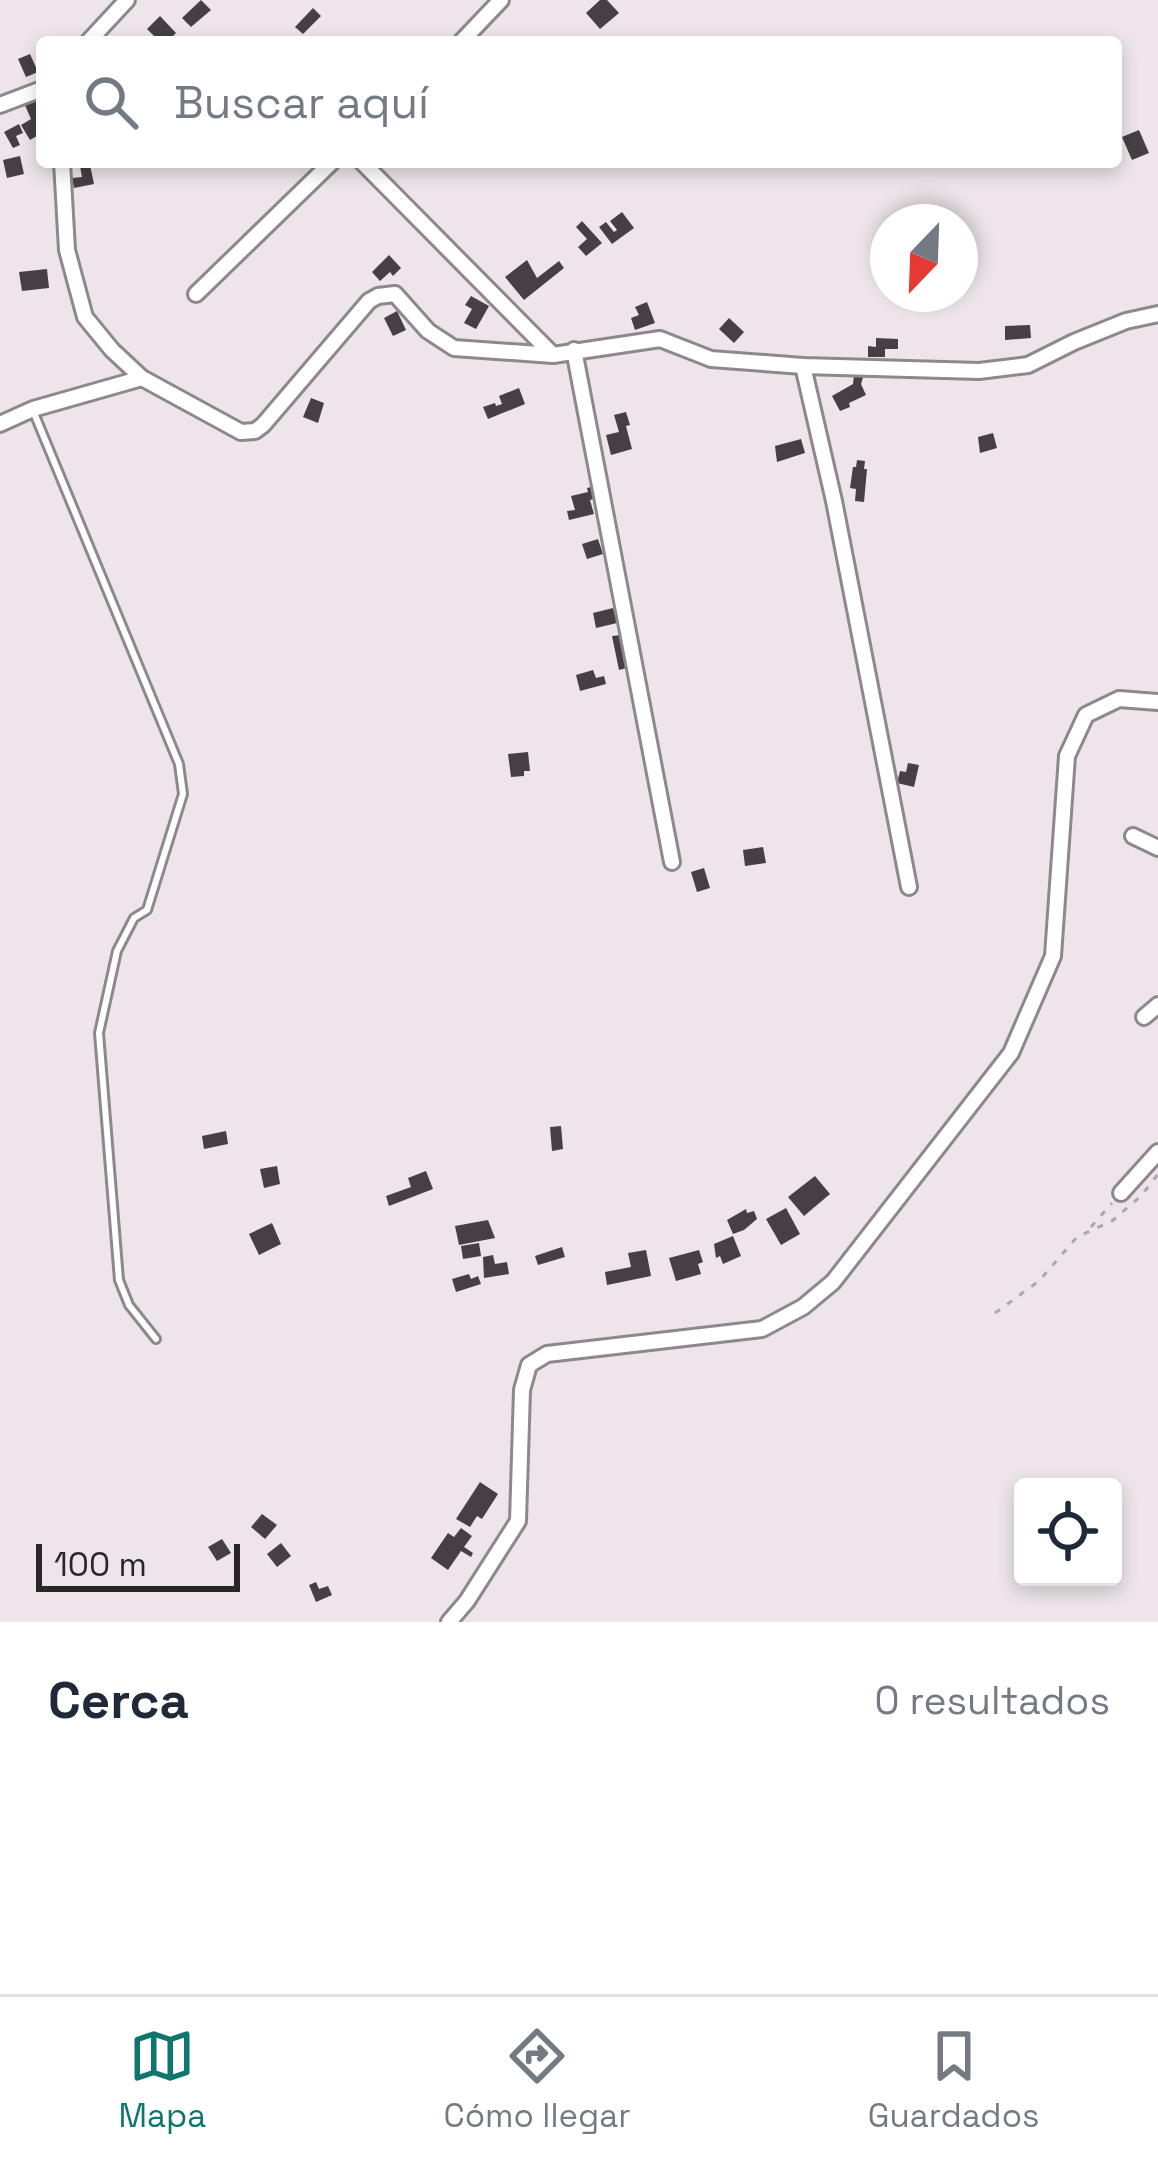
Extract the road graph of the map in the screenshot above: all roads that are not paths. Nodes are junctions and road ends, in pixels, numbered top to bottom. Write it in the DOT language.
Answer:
graph roads {
  1 [pos="127,0"];
  2 [pos="501,0"];
  3 [pos="94,36"];
  4 [pos="467,36"];
  5 [pos="36,93"];
  6 [pos="0,105"];
  7 [pos="62,168"];
  8 [pos="326,168"];
  9 [pos="368,168"];
  10 [pos="196,294"];
  11 [pos="1158,314"];
  12 [pos="574,350"];
  13 [pos="553,355"];
  14 [pos="803,366"];
  15 [pos="142,378"];
  16 [pos="33,409"];
  17 [pos="0,424"];
  18 [pos="1158,702"];
  19 [pos="1133,836"];
  20 [pos="1158,848"];
  21 [pos="672,862"];
  22 [pos="910,887"];
  23 [pos="1158,1005"];
  24 [pos="1144,1017"];
  25 [pos="1158,1153"];
  26 [pos="1121,1192"];
  27 [pos="156,1339"];
  28 [pos="449,1622"];
  1 -- 3 [label="street"];
  2 -- 4 [label="street"];
  5 -- 6 [label="street"];
  7 -- 15 [label="street"];
  8 -- 10 [label="street"];
  9 -- 13 [label="street"];
  11 -- 14 [label="street"];
  12 -- 13 [label="street"];
  12 -- 14 [label="street"];
  12 -- 21 [label="street"];
  13 -- 15 [label="street"];
  14 -- 22 [label="street"];
  15 -- 16 [label="street"];
  16 -- 17 [label="street"];
  16 -- 27 [label="lane"];
  18 -- 28 [label="street"];
  19 -- 20 [label="street"];
  23 -- 24 [label="street"];
  25 -- 26 [label="street"];
}
